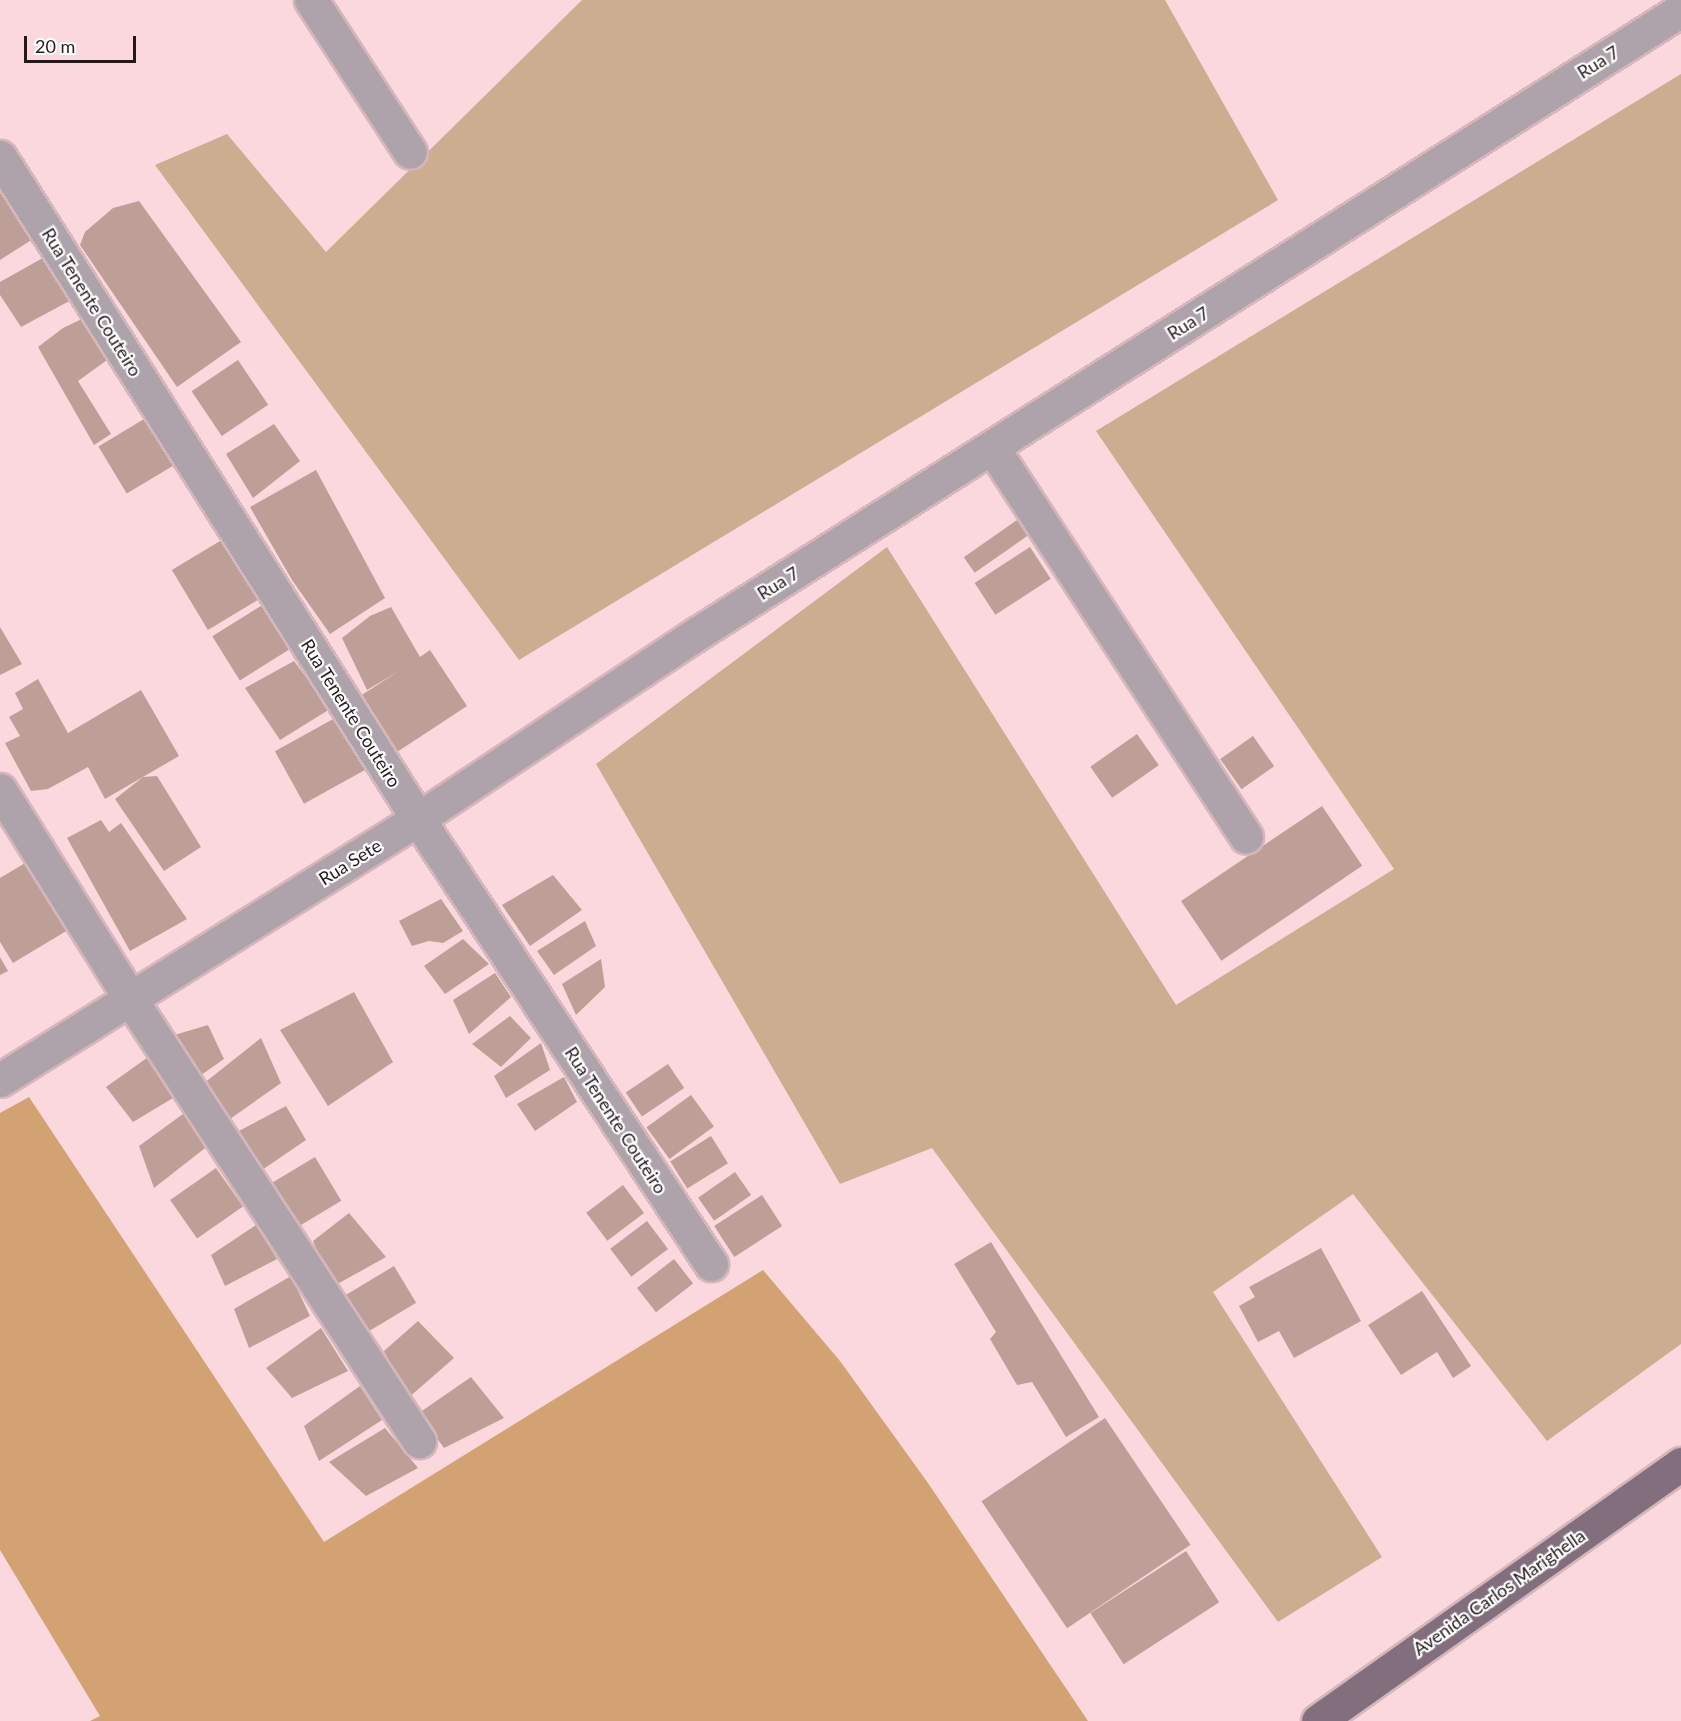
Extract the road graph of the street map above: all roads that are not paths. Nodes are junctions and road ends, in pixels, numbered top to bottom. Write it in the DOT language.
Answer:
graph roads {
  1 [pos="311,0"];
  2 [pos="1681,9"];
  3 [pos="410,152"];
  4 [pos="0,157"];
  5 [pos="992,447"];
  6 [pos="695,635"];
  7 [pos="0,790"];
  8 [pos="418,819"];
  9 [pos="1246,836"];
  10 [pos="131,1000"];
  11 [pos="0,1080"];
  12 [pos="711,1264"];
  13 [pos="419,1441"];
  14 [pos="1681,1464"];
  15 [pos="1318,1721"];
  1 -- 3 [label="street"];
  2 -- 5 [label="street, Rua 7"];
  4 -- 8 [label="street, Rua Tenente Couteiro"];
  5 -- 6 [label="street, Rua 7"];
  5 -- 9 [label="street"];
  6 -- 8 [label="street, Rua Sete"];
  7 -- 10 [label="street"];
  8 -- 10 [label="street, Rua Sete"];
  8 -- 12 [label="street, Rua Tenente Couteiro"];
  10 -- 11 [label="street, Rua Sete"];
  10 -- 13 [label="street"];
  14 -- 15 [label="main road, Avenida Carlos Marighella"];
}
